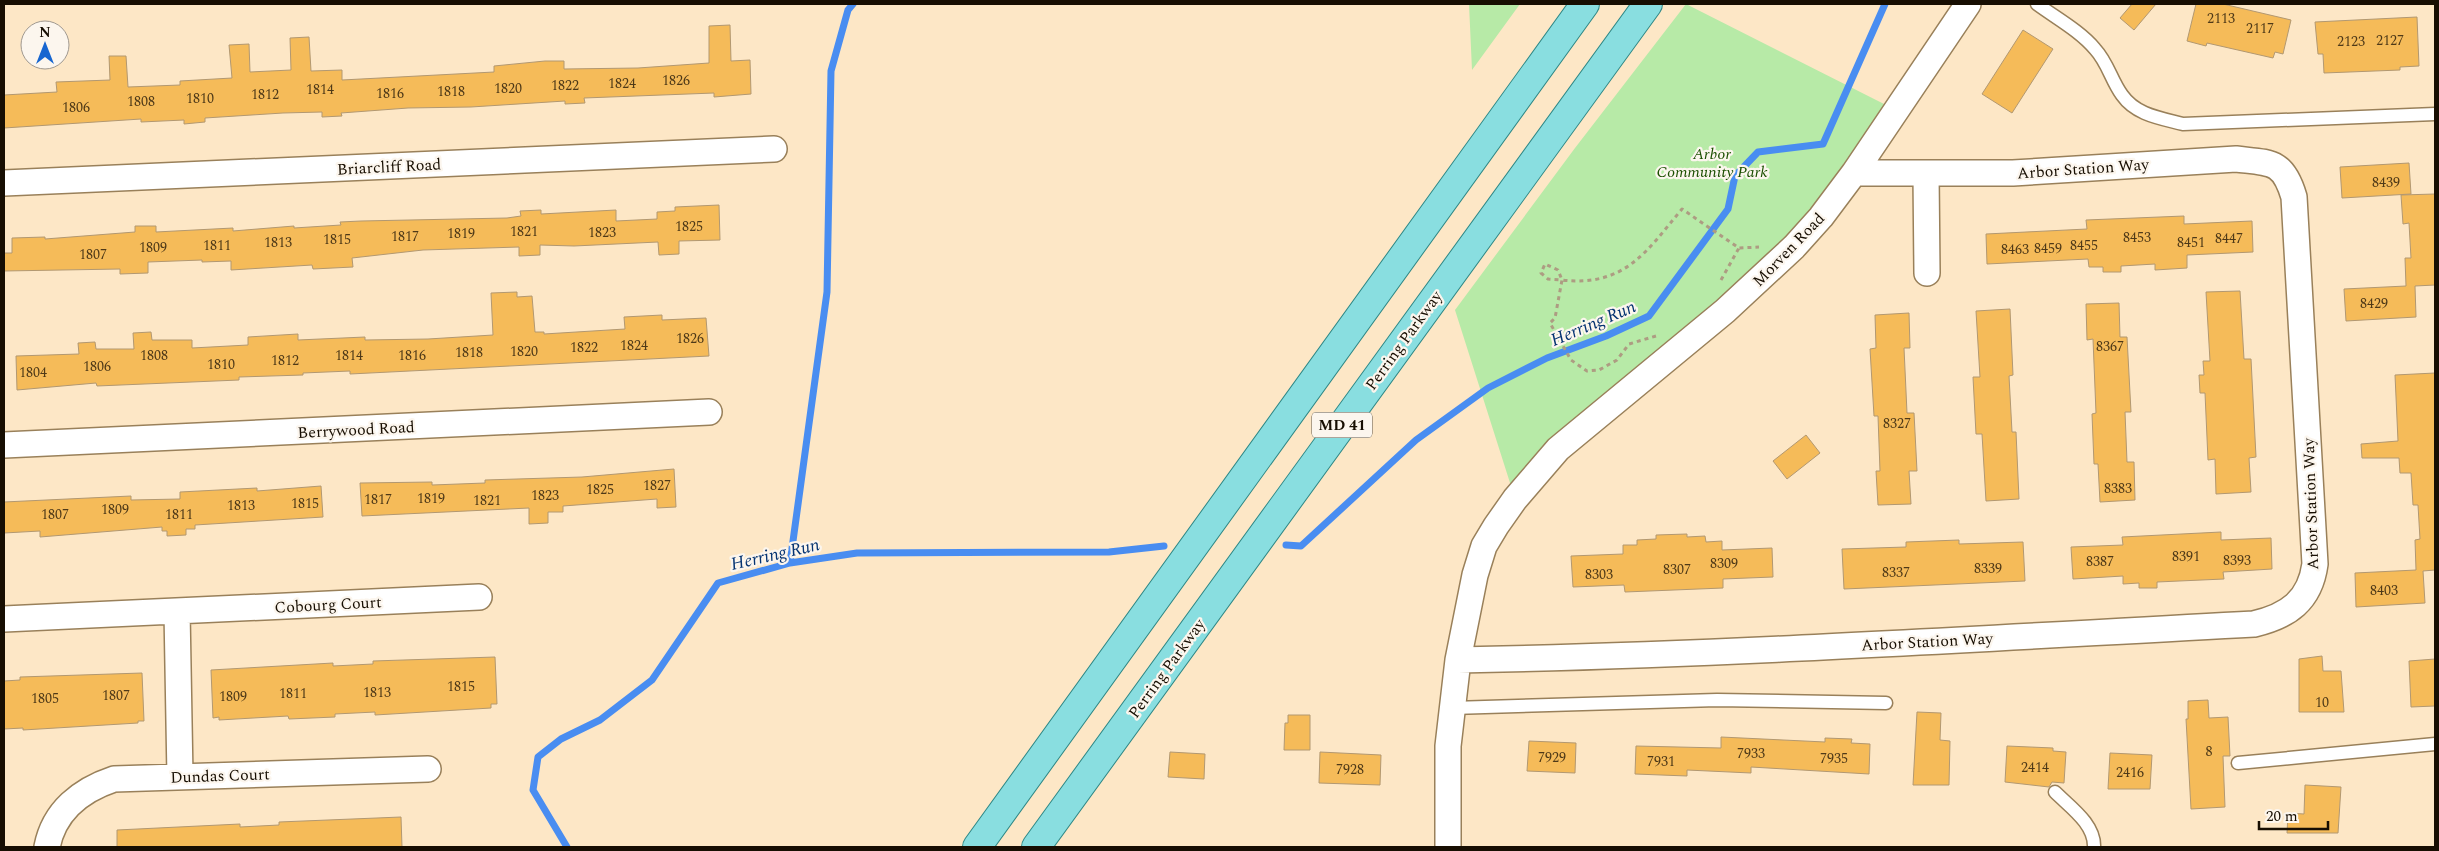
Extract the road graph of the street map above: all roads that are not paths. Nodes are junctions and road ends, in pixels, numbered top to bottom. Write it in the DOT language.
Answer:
graph roads {
  1 [pos="1585,4"];
  2 [pos="1648,4"];
  3 [pos="1968,4"];
  4 [pos="2037,4"];
  5 [pos="2435,114"];
  6 [pos="774,149"];
  7 [pos="1854,173"];
  8 [pos="1926,174"];
  9 [pos="4,183"];
  10 [pos="1928,273"];
  11 [pos="709,412"];
  12 [pos="4,445"];
  13 [pos="480,597"];
  14 [pos="177,611"];
  15 [pos="4,619"];
  16 [pos="1458,660"];
  17 [pos="1886,702"];
  18 [pos="1452,708"];
  19 [pos="2435,744"];
  20 [pos="2238,763"];
  21 [pos="428,769"];
  22 [pos="180,777"];
  23 [pos="2055,792"];
  24 [pos="47,847"];
  25 [pos="977,847"];
  26 [pos="1036,847"];
  27 [pos="1448,847"];
  28 [pos="2094,847"];
  1 -- 25 [label="main road, MD 41"];
  2 -- 26 [label="main road, Perring Parkway / MD 41"];
  3 -- 7 [label="street, Morven Road"];
  4 -- 5 [label="lane"];
  6 -- 9 [label="street, Briarcliff Road"];
  7 -- 8 [label="street, Arbor Station Way"];
  7 -- 16 [label="street, Morven Road"];
  8 -- 10 [label="street"];
  8 -- 16 [label="street, Arbor Station Way"];
  11 -- 12 [label="street, Berrywood Road"];
  13 -- 14 [label="street, Cobourg Court"];
  14 -- 15 [label="street, Cobourg Court"];
  14 -- 22 [label="street"];
  16 -- 18 [label="street, Morven Road"];
  17 -- 18 [label="lane"];
  18 -- 27 [label="street, Morven Road"];
  19 -- 20 [label="lane"];
  21 -- 22 [label="street, Dundas Court"];
  22 -- 24 [label="street, Dundas Court"];
  23 -- 28 [label="lane"];
}
